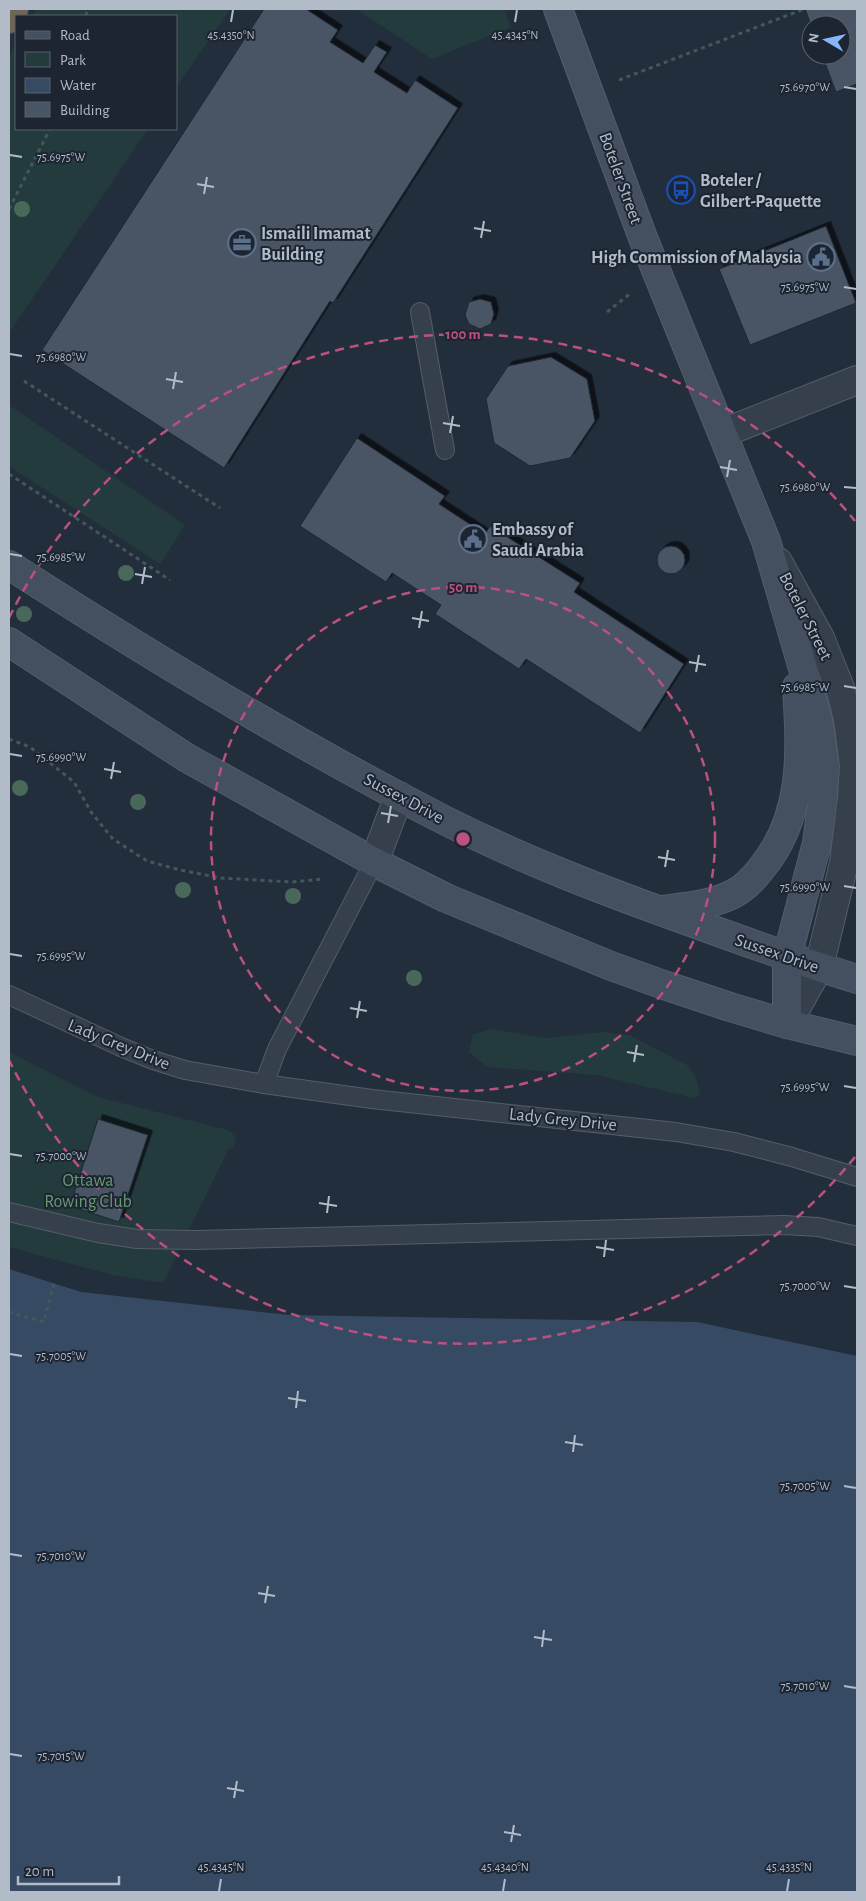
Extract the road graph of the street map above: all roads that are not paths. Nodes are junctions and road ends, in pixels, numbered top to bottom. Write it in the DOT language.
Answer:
graph roads {
  1 [pos="14,9"];
  2 [pos="558,9"];
  3 [pos="9,19"];
  4 [pos="420,312"];
  5 [pos="857,380"];
  6 [pos="723,433"];
  7 [pos="445,450"];
  8 [pos="766,541"];
  9 [pos="9,564"];
  10 [pos="795,641"];
  11 [pos="9,642"];
  12 [pos="399,796"];
  13 [pos="374,862"];
  14 [pos="659,911"];
  15 [pos="787,957"];
  16 [pos="818,968"];
  17 [pos="857,979"];
  18 [pos="9,994"];
  19 [pos="787,1024"];
  20 [pos="857,1041"];
  21 [pos="264,1084"];
  22 [pos="857,1177"];
  23 [pos="9,1212"];
  24 [pos="857,1236"];
  1 -- 3 [label="highway"];
  2 -- 6 [label="main road, Boteler Street"];
  4 -- 7 [label="lane"];
  5 -- 6 [label="street"];
  6 -- 8 [label="main road, Boteler Street"];
  8 -- 10 [label="main road, Boteler Street"];
  8 -- 16 [label="street, Boteler Street"];
  9 -- 12 [label="main road, Sussex Drive"];
  10 -- 14 [label="main road"];
  10 -- 15 [label="main road, Boteler Street"];
  11 -- 13 [label="main road"];
  12 -- 13 [label="street"];
  12 -- 14 [label="main road, Sussex Drive"];
  13 -- 19 [label="main road"];
  13 -- 21 [label="lane"];
  14 -- 15 [label="main road, Sussex Drive"];
  15 -- 16 [label="main road, Sussex Drive"];
  15 -- 19 [label="main road, Boteler Street"];
  16 -- 17 [label="main road, Sussex Drive"];
  16 -- 19 [label="street, Boteler Street"];
  18 -- 21 [label="lane, Lady Grey Drive"];
  19 -- 20 [label="main road"];
  21 -- 22 [label="lane, Lady Grey Drive"];
  23 -- 24 [label="lane"];
}
